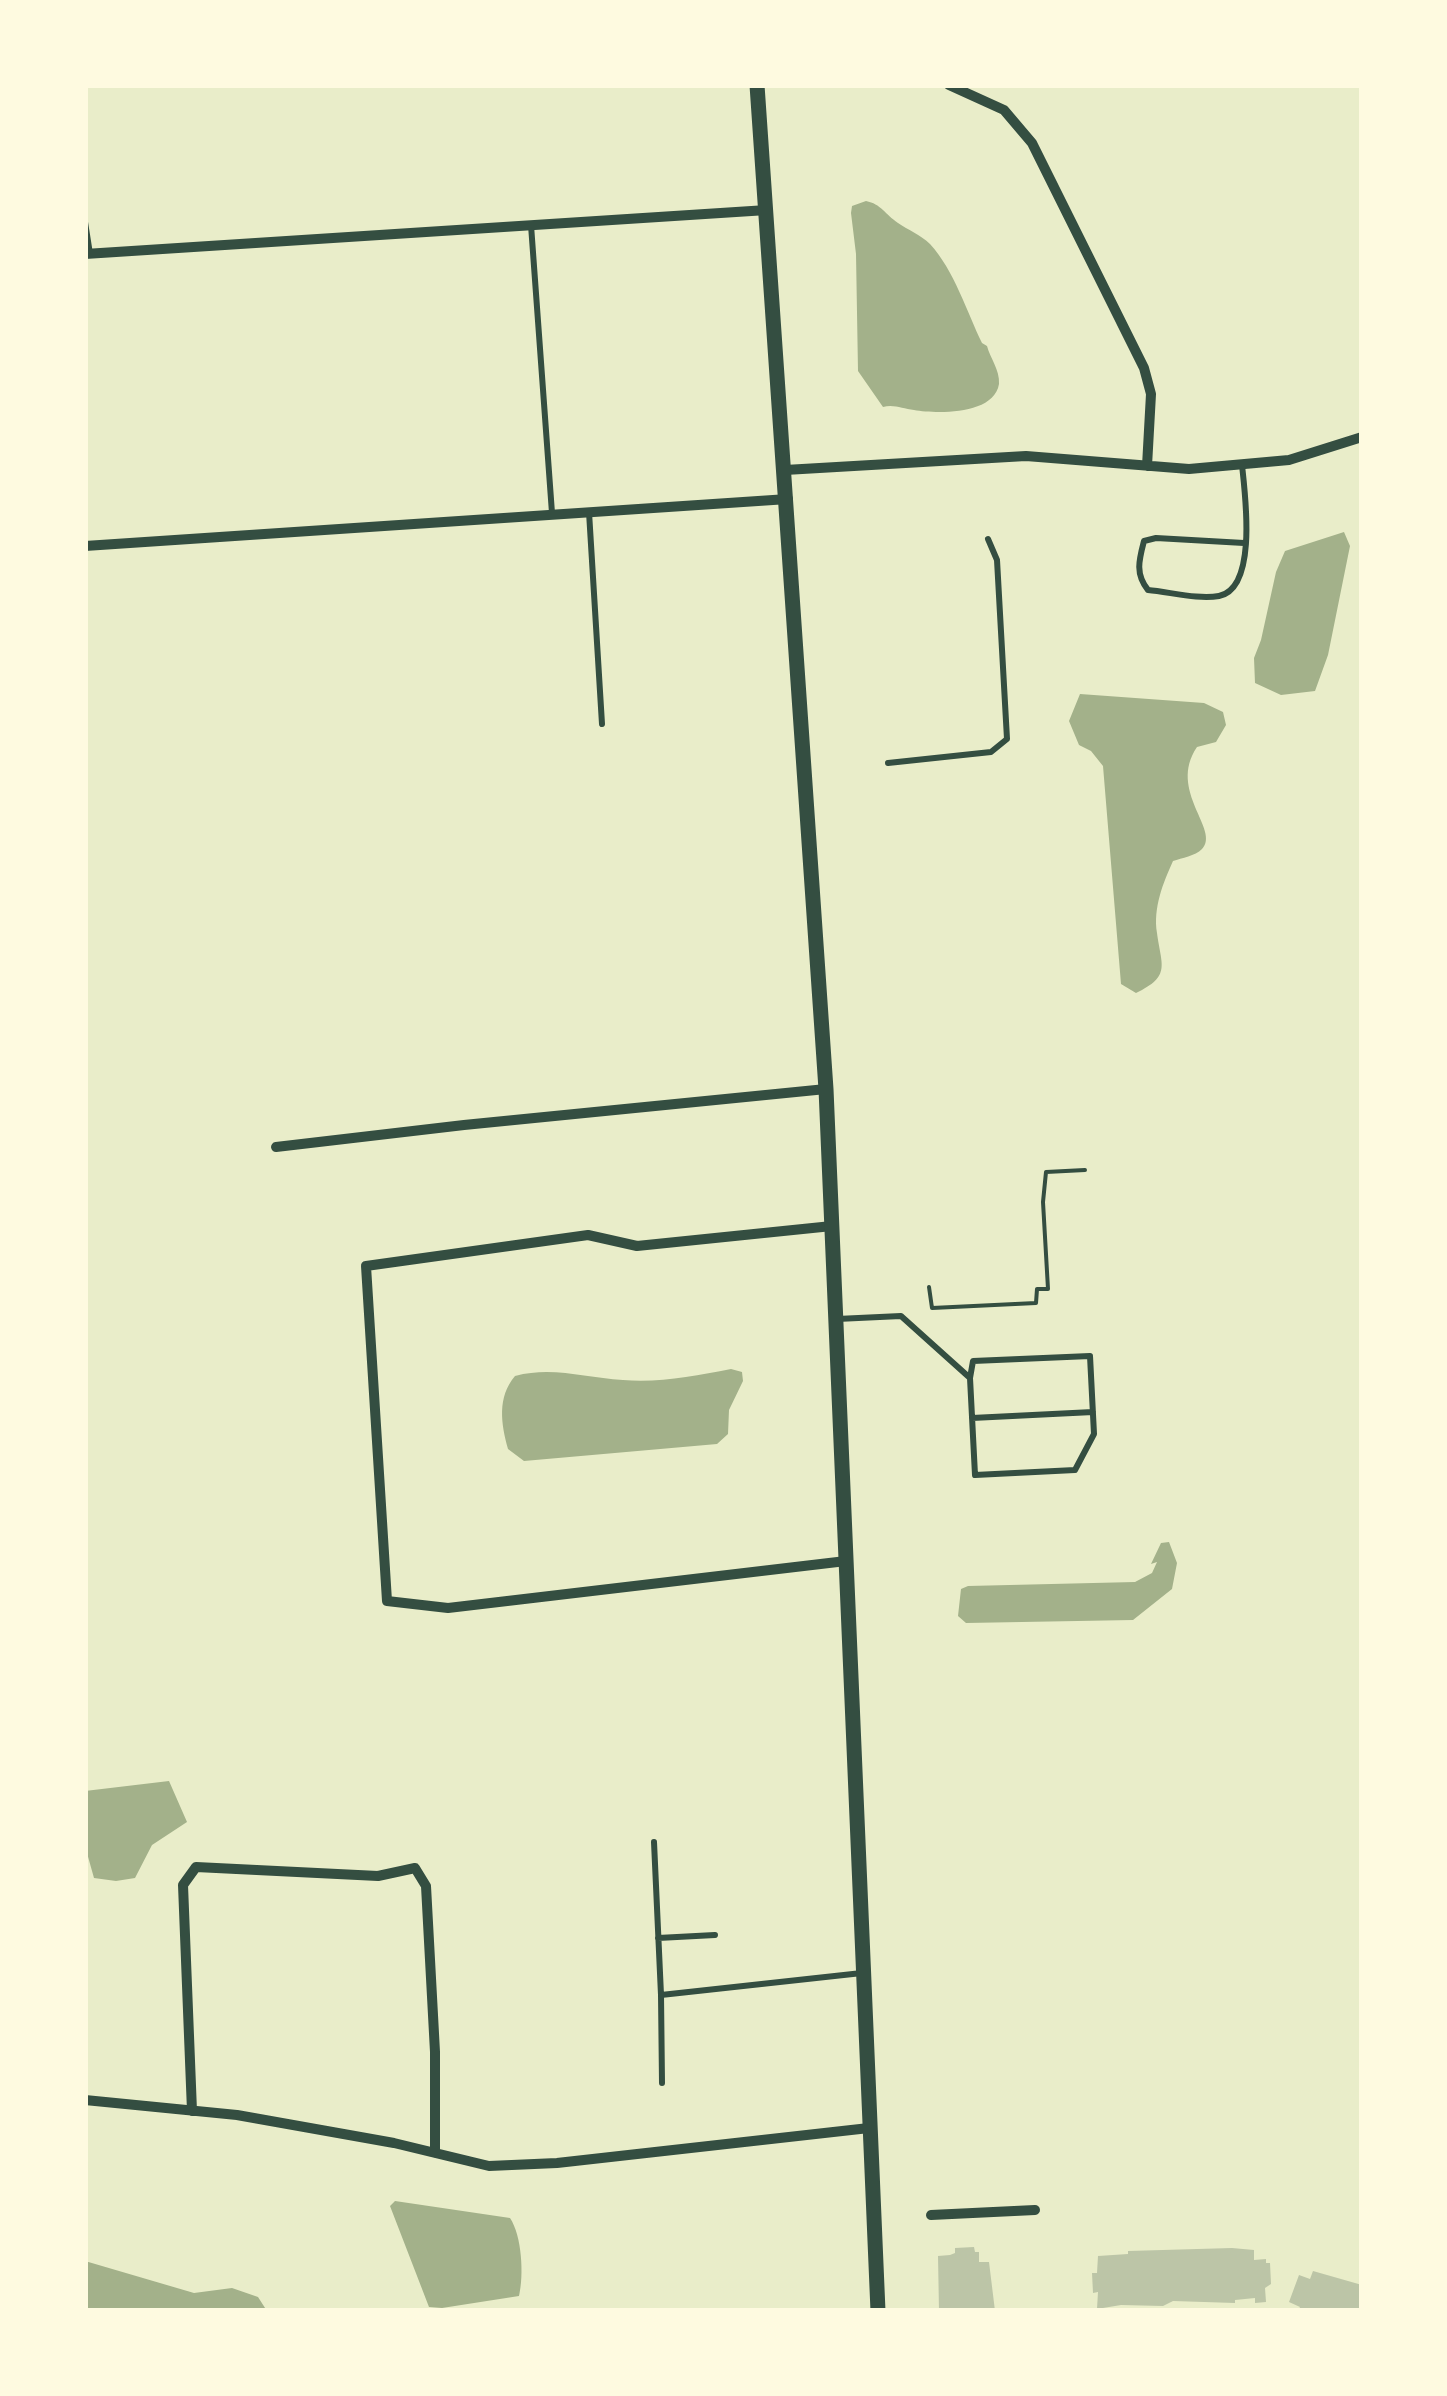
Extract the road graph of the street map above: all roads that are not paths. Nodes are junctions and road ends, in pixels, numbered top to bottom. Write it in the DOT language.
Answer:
graph roads {
  1 [pos="757,85"];
  2 [pos="949,85"];
  3 [pos="767,210"];
  4 [pos="85,222"];
  5 [pos="531,224"];
  6 [pos="87,254"];
  7 [pos="1362,437"];
  8 [pos="1242,465"];
  9 [pos="1147,466"];
  10 [pos="786,470"];
  11 [pos="788,499"];
  12 [pos="589,511"];
  13 [pos="552,513"];
  14 [pos="988,538"];
  15 [pos="1244,543"];
  16 [pos="85,546"];
  17 [pos="602,724"];
  18 [pos="888,763"];
  19 [pos="826,1089"];
  20 [pos="276,1147"];
  21 [pos="832,1226"];
  22 [pos="836,1319"];
  23 [pos="970,1378"];
  24 [pos="1093,1412"];
  25 [pos="972,1418"];
  26 [pos="846,1560"];
  27 [pos="654,1842"];
  28 [pos="716,1934"];
  29 [pos="658,1938"];
  30 [pos="863,1973"];
  31 [pos="660,1996"];
  32 [pos="662,2083"];
  33 [pos="85,2100"];
  34 [pos="192,2111"];
  35 [pos="869,2128"];
  36 [pos="435,2153"];
  37 [pos="1036,2210"];
  38 [pos="931,2216"];
  39 [pos="878,2311"];
  1 -- 3 [label="street"];
  2 -- 9 [label="street"];
  3 -- 5 [label="street"];
  3 -- 10 [label="street"];
  4 -- 6 [label="lane"];
  5 -- 6 [label="street"];
  5 -- 13 [label="lane"];
  7 -- 8 [label="street"];
  8 -- 9 [label="street"];
  8 -- 15 [label="lane"];
  9 -- 10 [label="street"];
  10 -- 11 [label="street"];
  11 -- 12 [label="street"];
  11 -- 19 [label="street"];
  12 -- 13 [label="street"];
  12 -- 17 [label="lane"];
  13 -- 16 [label="street"];
  14 -- 18 [label="lane"];
  15 -- 15 [label="lane"];
  19 -- 20 [label="street"];
  19 -- 21 [label="street"];
  21 -- 22 [label="street"];
  21 -- 26 [label="street"];
  22 -- 23 [label="lane"];
  22 -- 26 [label="street"];
  23 -- 24 [label="lane"];
  23 -- 25 [label="lane"];
  24 -- 25 [label="lane"];
  24 -- 25 [label="lane"];
  26 -- 30 [label="street"];
  27 -- 29 [label="lane"];
  28 -- 29 [label="lane"];
  29 -- 31 [label="lane"];
  30 -- 31 [label="lane"];
  30 -- 35 [label="street"];
  31 -- 32 [label="lane"];
  33 -- 34 [label="street"];
  34 -- 36 [label="street"];
  34 -- 36 [label="street"];
  35 -- 36 [label="street"];
  35 -- 39 [label="street"];
  37 -- 38 [label="street"];
}
